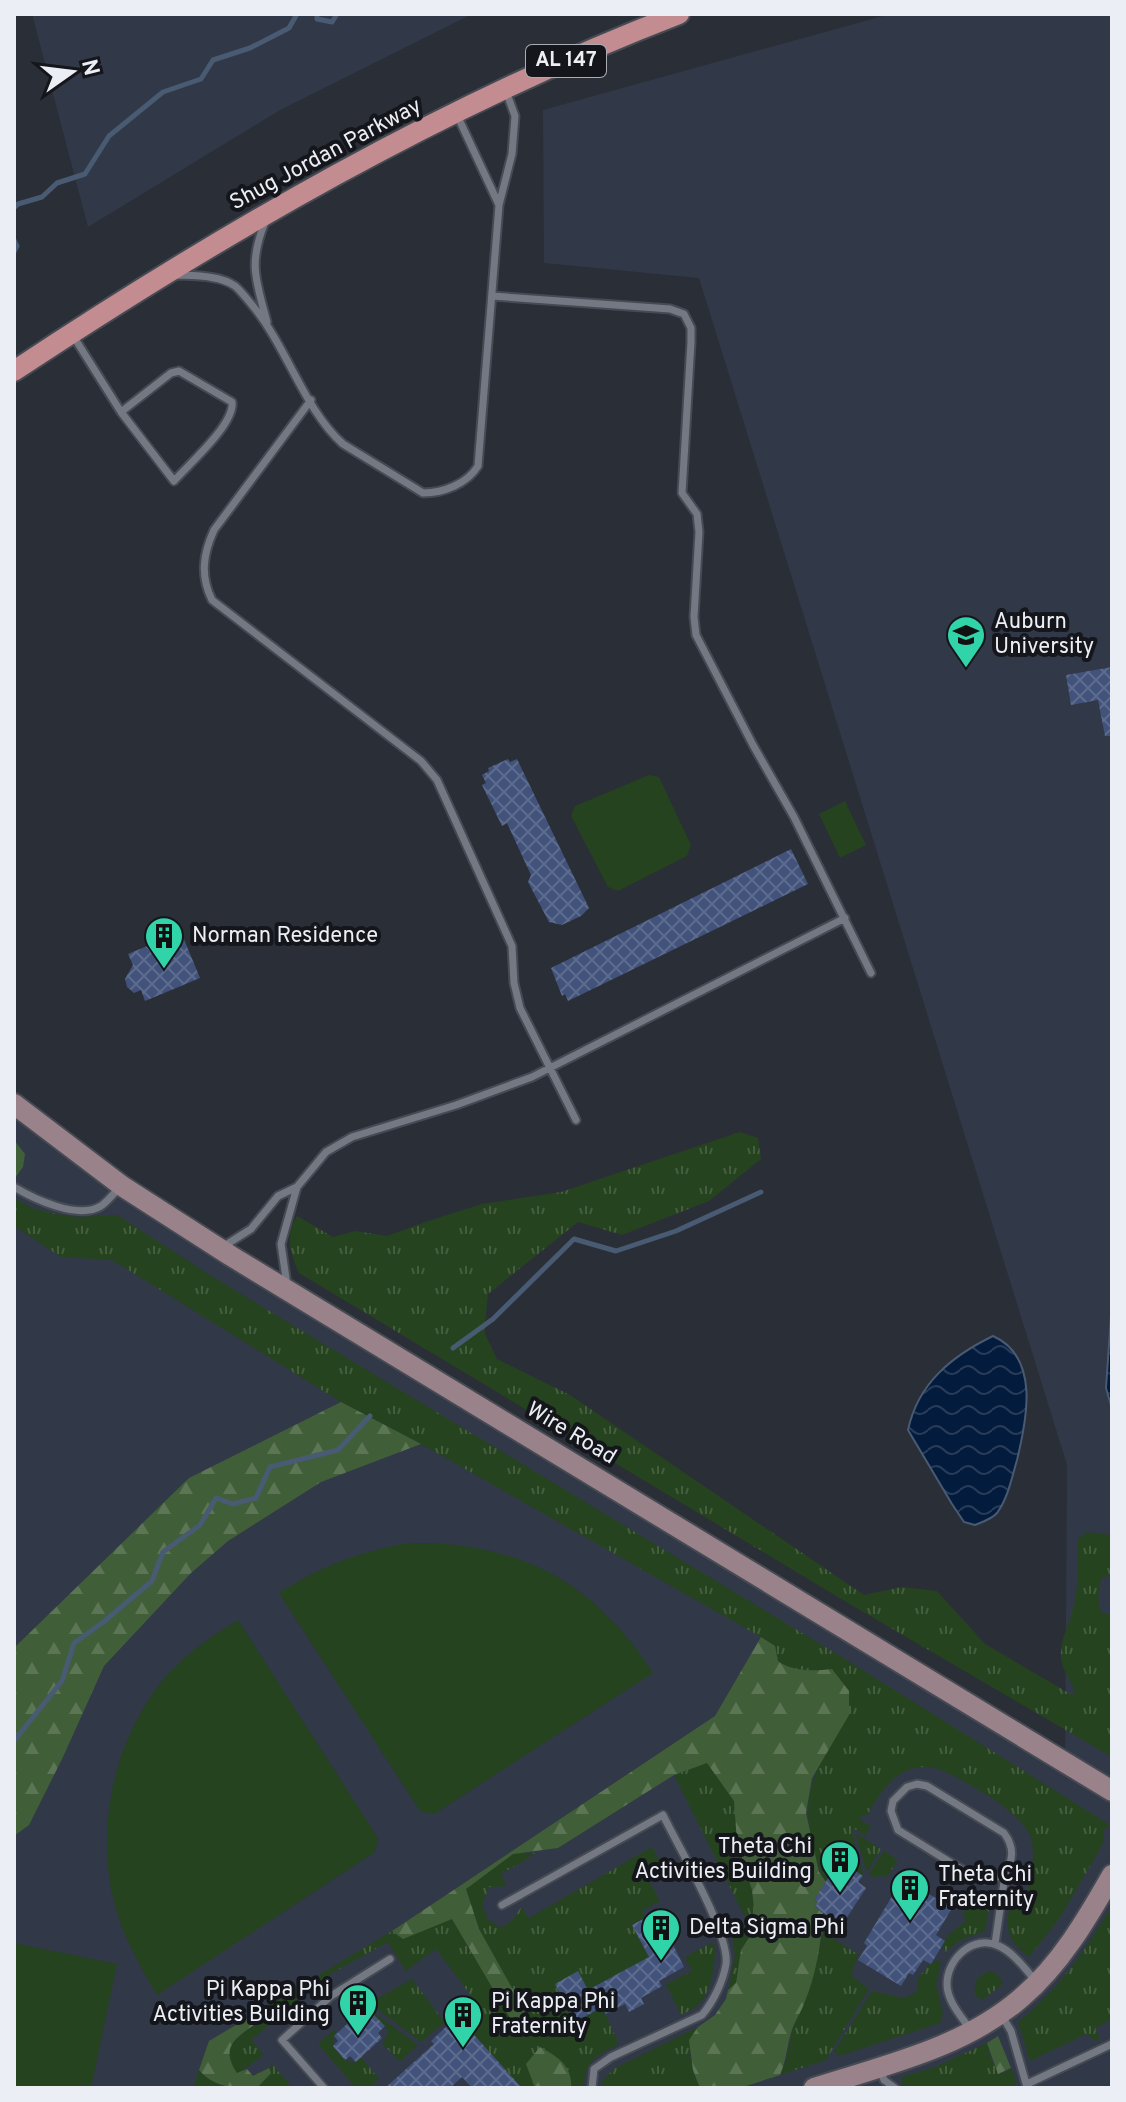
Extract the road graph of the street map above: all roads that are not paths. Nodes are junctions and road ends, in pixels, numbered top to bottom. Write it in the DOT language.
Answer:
graph roads {
  1 [pos="679,14"];
  2 [pos="506,89"];
  3 [pos="456,113"];
  4 [pos="499,205"];
  5 [pos="270,211"];
  6 [pos="164,274"];
  7 [pos="492,296"];
  8 [pos="268,324"];
  9 [pos="71,333"];
  10 [pos="14,371"];
  11 [pos="311,400"];
  12 [pos="121,412"];
  13 [pos="845,918"];
  14 [pos="871,973"];
  15 [pos="550,1066"];
  16 [pos="14,1104"];
  17 [pos="576,1120"];
  18 [pos="122,1186"];
  19 [pos="14,1187"];
  20 [pos="297,1187"];
  21 [pos="220,1249"];
  22 [pos="288,1291"];
  23 [pos="1112,1791"];
  24 [pos="1005,1875"];
  25 [pos="1112,1875"];
  26 [pos="502,1905"];
  27 [pos="995,1944"];
  28 [pos="390,1959"];
  29 [pos="1038,1983"];
  30 [pos="1000,2014"];
  31 [pos="972,2032"];
  32 [pos="1112,2044"];
  33 [pos="881,2078"];
  34 [pos="1027,2086"];
  35 [pos="324,2088"];
  36 [pos="592,2088"];
  37 [pos="814,2088"];
  38 [pos="895,2088"];
  1 -- 2 [label="main road, Shug Jordan Parkway / AL 147"];
  2 -- 3 [label="main road, Shug Jordan Parkway / AL 147"];
  2 -- 4 [label="lane"];
  3 -- 4 [label="lane"];
  3 -- 5 [label="main road, Shug Jordan Parkway / AL 147"];
  4 -- 7 [label="lane"];
  5 -- 6 [label="main road, Shug Jordan Parkway / AL 147"];
  5 -- 8 [label="lane"];
  6 -- 8 [label="lane"];
  6 -- 9 [label="main road, Shug Jordan Parkway / AL 147"];
  7 -- 11 [label="lane"];
  7 -- 13 [label="lane"];
  8 -- 11 [label="lane"];
  9 -- 10 [label="main road, Shug Jordan Parkway / AL 147"];
  9 -- 12 [label="lane"];
  11 -- 15 [label="lane"];
  12 -- 12 [label="lane"];
  13 -- 14 [label="lane"];
  13 -- 15 [label="lane"];
  15 -- 17 [label="lane"];
  15 -- 20 [label="lane"];
  16 -- 18 [label="street, Wire Road"];
  18 -- 19 [label="lane"];
  18 -- 21 [label="street, Wire Road"];
  20 -- 21 [label="lane"];
  20 -- 22 [label="lane"];
  21 -- 22 [label="street, Wire Road"];
  22 -- 23 [label="street, Wire Road"];
  24 -- 24 [label="lane"];
  24 -- 27 [label="lane"];
  25 -- 29 [label="street"];
  26 -- 36 [label="lane"];
  27 -- 29 [label="lane"];
  27 -- 31 [label="lane"];
  28 -- 35 [label="lane"];
  29 -- 30 [label="street"];
  30 -- 31 [label="street"];
  30 -- 34 [label="lane"];
  31 -- 33 [label="street"];
  32 -- 34 [label="lane"];
  33 -- 37 [label="street"];
  33 -- 38 [label="lane"];
}
